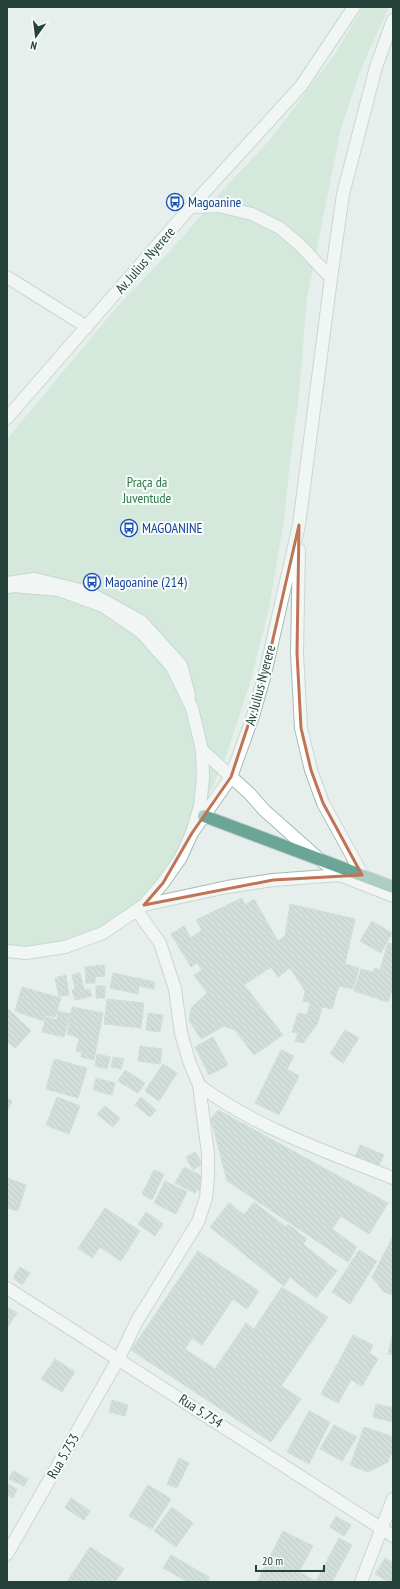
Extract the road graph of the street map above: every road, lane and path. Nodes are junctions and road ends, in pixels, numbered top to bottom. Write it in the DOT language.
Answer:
graph roads {
  1 [pos="354,7"];
  2 [pos="393,20"];
  3 [pos="191,207"];
  4 [pos="7,277"];
  5 [pos="330,278"];
  6 [pos="7,281"];
  7 [pos="70,317"];
  8 [pos="87,326"];
  9 [pos="7,418"];
  10 [pos="299,525"];
  11 [pos="7,583"];
  12 [pos="7,587"];
  13 [pos="192,708"];
  14 [pos="202,750"];
  15 [pos="231,777"];
  16 [pos="204,816"];
  17 [pos="192,833"];
  18 [pos="340,875"];
  19 [pos="368,886"];
  20 [pos="393,887"];
  21 [pos="393,896"];
  22 [pos="140,908"];
  23 [pos="7,951"];
  24 [pos="199,1085"];
  25 [pos="393,1178"];
  26 [pos="7,1288"];
  27 [pos="119,1358"];
  28 [pos="393,1499"];
  29 [pos="382,1528"];
  30 [pos="393,1536"];
  31 [pos="7,1554"];
  32 [pos="361,1582"];
  1 -- 3 [label="main road, Av. Julius Nyerere"];
  2 -- 5 [label="main road"];
  3 -- 5 [label="main road"];
  3 -- 8 [label="main road, Av. Julius Nyerere"];
  4 -- 7 [label="main road"];
  5 -- 10 [label="main road"];
  6 -- 7 [label="main road"];
  7 -- 8 [label="main road"];
  8 -- 9 [label="main road, Av. Julius Nyerere"];
  10 -- 15 [label="main road, Av. Julius Nyerere"];
  10 -- 19 [label="main road"];
  11 -- 13 [label="main road"];
  12 -- 13 [label="main road"];
  13 -- 14 [label="main road"];
  14 -- 15 [label="main road"];
  14 -- 17 [label="main road"];
  15 -- 17 [label="main road, Av. Julius Nyerere"];
  15 -- 18 [label="main road"];
  16 -- 20 [label="main road"];
  17 -- 22 [label="main road"];
  18 -- 19 [label="main road"];
  18 -- 22 [label="main road"];
  19 -- 21 [label="main road"];
  22 -- 23 [label="main road"];
  22 -- 24 [label="main road, Rua 5.753"];
  24 -- 25 [label="main road"];
  24 -- 27 [label="main road, Rua 5.753"];
  26 -- 27 [label="main road, Rua 5.754"];
  27 -- 29 [label="main road, Rua 5.754"];
  27 -- 31 [label="main road, Rua 5.753"];
  28 -- 29 [label="main road"];
  29 -- 30 [label="main road, Rua 5.754"];
  29 -- 32 [label="main road"];
}
